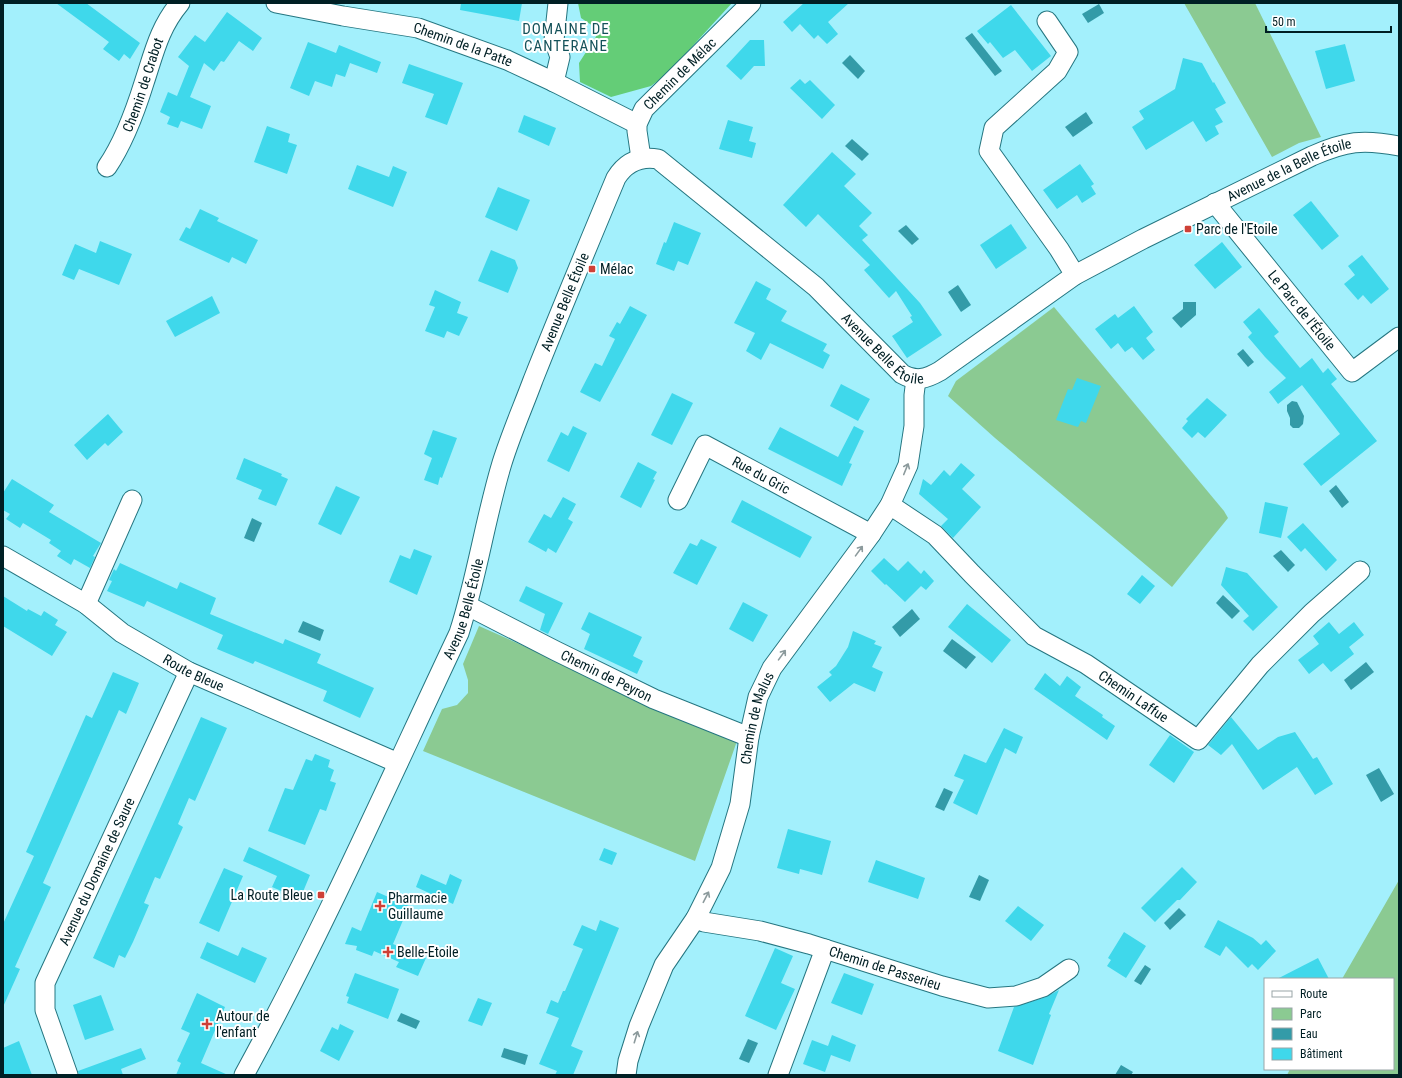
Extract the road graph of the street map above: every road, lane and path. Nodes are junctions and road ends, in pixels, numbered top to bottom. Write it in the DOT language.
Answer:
graph roads {
  1 [pos="180,3"];
  2 [pos="276,3"];
  3 [pos="558,3"];
  4 [pos="751,3"];
  5 [pos="1046,21"];
  6 [pos="554,82"];
  7 [pos="637,124"];
  8 [pos="1399,146"];
  9 [pos="641,158"];
  10 [pos="107,167"];
  11 [pos="1215,203"];
  12 [pos="1184,218"];
  13 [pos="1075,275"];
  14 [pos="1399,337"];
  15 [pos="916,379"];
  16 [pos="132,500"];
  17 [pos="678,500"];
  18 [pos="890,504"];
  19 [pos="871,534"];
  20 [pos="3,556"];
  21 [pos="1360,571"];
  22 [pos="86,604"];
  23 [pos="468,606"];
  24 [pos="189,672"];
  25 [pos="749,737"];
  26 [pos="398,763"];
  27 [pos="696,918"];
  28 [pos="825,949"];
  29 [pos="1069,969"];
  30 [pos="68,1075"];
  31 [pos="244,1075"];
  32 [pos="626,1075"];
  33 [pos="778,1075"];
  1 -- 10 [label="street, Chemin de Crabot"];
  2 -- 6 [label="street, Chemin de la Patte"];
  3 -- 6 [label="street"];
  4 -- 7 [label="street, Chemin de Mélac"];
  5 -- 13 [label="street"];
  6 -- 7 [label="street, Chemin de la Patte"];
  7 -- 9 [label="street, Chemin de Mélac"];
  8 -- 11 [label="street, Avenue de la Belle Étoile"];
  9 -- 15 [label="street, Avenue Belle Étoile"];
  9 -- 23 [label="street, Avenue Belle Étoile"];
  11 -- 12 [label="street, Avenue de la Belle Étoile"];
  11 -- 14 [label="street, Le Parc de l'Étoile"];
  12 -- 13 [label="street, Avenue Belle Étoile"];
  13 -- 15 [label="street, Avenue Belle Étoile"];
  18 -- 15 [label="street, Chemin de Malus, one-way"];
  16 -- 22 [label="street"];
  17 -- 19 [label="street, Rue du Gric"];
  18 -- 19 [label="street, Chemin de Malus"];
  18 -- 21 [label="street, Chemin Laffue"];
  25 -- 19 [label="street, Chemin de Malus, one-way"];
  20 -- 22 [label="street, Route Bleue"];
  22 -- 24 [label="street, Route Bleue"];
  23 -- 25 [label="street, Chemin de Peyron"];
  23 -- 26 [label="street, Avenue Belle Étoile"];
  24 -- 26 [label="street, Route Bleue"];
  24 -- 30 [label="street, Avenue du Domaine de Saure"];
  27 -- 25 [label="street, Chemin de Malus, one-way"];
  26 -- 31 [label="street, Avenue Belle Étoile"];
  27 -- 28 [label="street, Chemin de Passerieu"];
  32 -- 27 [label="street, Chemin de Malus, one-way"];
  28 -- 29 [label="street, Chemin de Passerieu"];
  28 -- 33 [label="street"];
}
